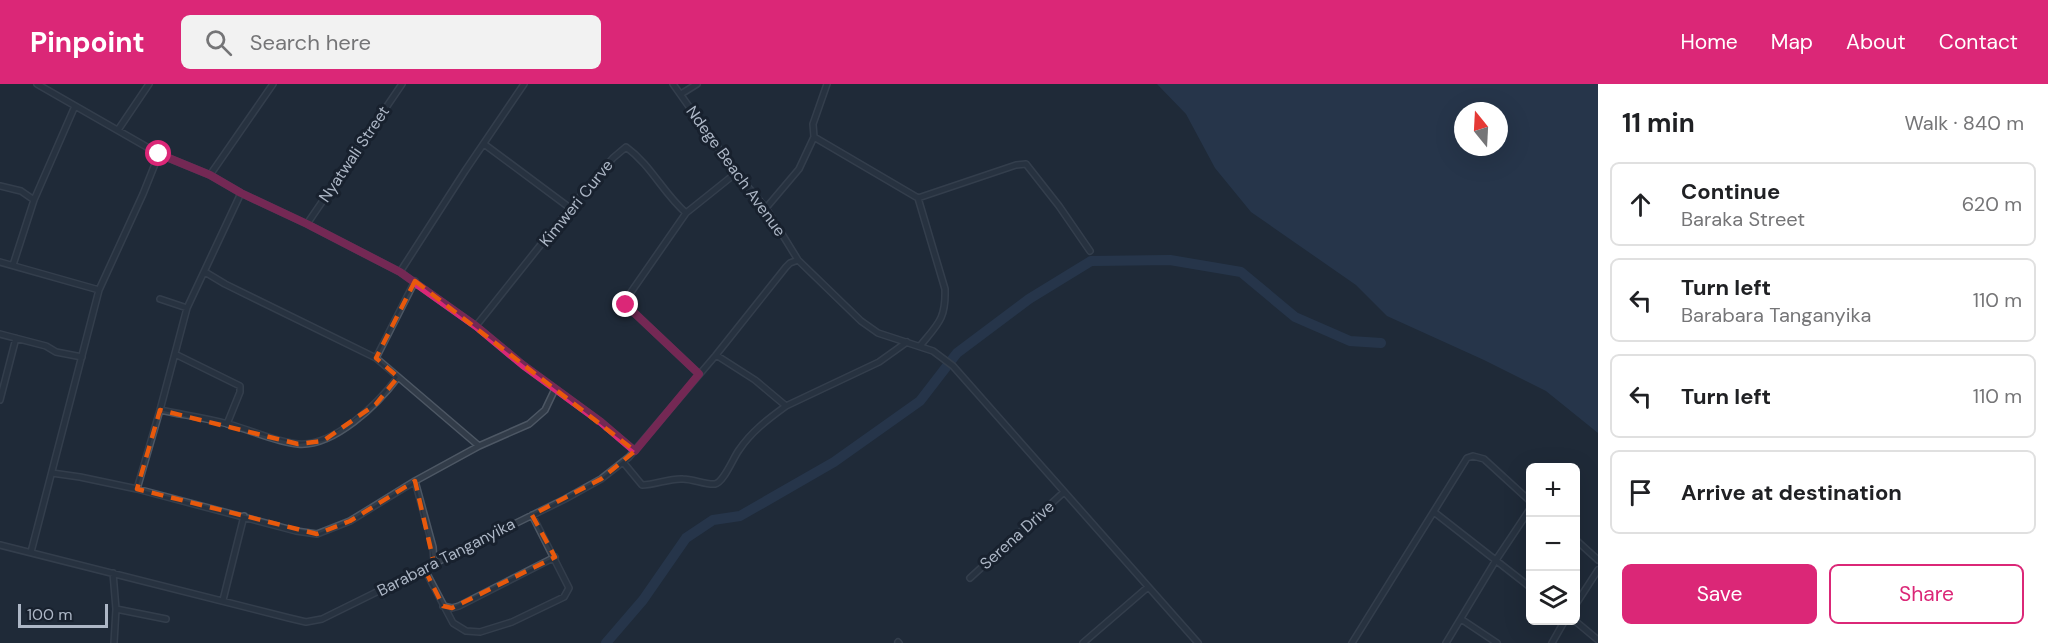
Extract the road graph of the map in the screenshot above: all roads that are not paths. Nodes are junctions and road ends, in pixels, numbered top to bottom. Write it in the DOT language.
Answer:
graph roads {
  1 [pos="36,84"];
  2 [pos="149,84"];
  3 [pos="273,84"];
  4 [pos="402,84"];
  5 [pos="524,84"];
  6 [pos="673,84"];
  7 [pos="697,84"];
  8 [pos="827,84"];
  9 [pos="681,94"];
  10 [pos="75,106"];
  11 [pos="118,130"];
  12 [pos="814,136"];
  13 [pos="484,144"];
  14 [pos="159,154"];
  15 [pos="736,173"];
  16 [pos="210,175"];
  17 [pos="0,186"];
  18 [pos="241,193"];
  19 [pos="918,198"];
  20 [pos="34,200"];
  21 [pos="570,208"];
  22 [pos="766,208"];
  23 [pos="686,213"];
  24 [pos="307,224"];
  25 [pos="1090,251"];
  26 [pos="798,260"];
  27 [pos="0,262"];
  28 [pos="13,265"];
  29 [pos="205,272"];
  30 [pos="400,272"];
  31 [pos="414,281"];
  32 [pos="99,290"];
  33 [pos="160,298"];
  34 [pos="187,308"];
  35 [pos="476,326"];
  36 [pos="0,334"];
  37 [pos="16,338"];
  38 [pos="908,342"];
  39 [pos="920,346"];
  40 [pos="175,354"];
  41 [pos="716,355"];
  42 [pos="82,357"];
  43 [pos="376,358"];
  44 [pos="699,374"];
  45 [pos="398,377"];
  46 [pos="555,389"];
  47 [pos="0,400"];
  48 [pos="786,406"];
  49 [pos="160,410"];
  50 [pos="227,424"];
  51 [pos="478,446"];
  52 [pos="635,451"];
  53 [pos="623,462"];
  54 [pos="52,473"];
  55 [pos="415,481"];
  56 [pos="137,489"];
  57 [pos="1064,492"];
  58 [pos="1526,497"];
  59 [pos="1434,512"];
  60 [pos="532,515"];
  61 [pos="1526,515"];
  62 [pos="244,516"];
  63 [pos="1580,544"];
  64 [pos="0,545"];
  65 [pos="31,552"];
  66 [pos="555,557"];
  67 [pos="1496,560"];
  68 [pos="1598,560"];
  69 [pos="434,562"];
  70 [pos="424,568"];
  71 [pos="1598,570"];
  72 [pos="113,573"];
  73 [pos="970,578"];
  74 [pos="1526,584"];
  75 [pos="1148,587"];
  76 [pos="1580,597"];
  77 [pos="223,600"];
  78 [pos="443,606"];
  79 [pos="116,609"];
  80 [pos="166,619"];
  81 [pos="1461,619"];
  82 [pos="1563,625"];
  83 [pos="1579,625"];
  84 [pos="1598,640"];
  85 [pos="1354,641"];
  86 [pos="114,643"];
  87 [pos="1083,643"];
  88 [pos="1198,643"];
  89 [pos="1362,643"];
  90 [pos="1446,643"];
  91 [pos="1497,643"];
  92 [pos="1552,643"];
  1 -- 10 [label="street"];
  2 -- 11 [label="street"];
  3 -- 16 [label="street"];
  4 -- 24 [label="street, Nyatwali Street"];
  5 -- 13 [label="street"];
  6 -- 9 [label="street, Ndege Beach Avenue"];
  7 -- 9 [label="street"];
  8 -- 12 [label="street"];
  9 -- 15 [label="street, Ndege Beach Avenue"];
  10 -- 11 [label="street"];
  10 -- 20 [label="street"];
  11 -- 14 [label="street"];
  12 -- 19 [label="street"];
  12 -- 22 [label="street"];
  13 -- 21 [label="street"];
  13 -- 30 [label="street"];
  14 -- 16 [label="street"];
  14 -- 32 [label="street"];
  15 -- 22 [label="street, Ndege Beach Avenue"];
  15 -- 23 [label="street"];
  16 -- 18 [label="street"];
  17 -- 20 [label="street"];
  18 -- 24 [label="street"];
  18 -- 29 [label="street"];
  19 -- 25 [label="street"];
  19 -- 39 [label="street"];
  20 -- 28 [label="street"];
  21 -- 23 [label="street, Kimweri Curve"];
  21 -- 35 [label="street, Kimweri Curve"];
  22 -- 26 [label="street, Ndege Beach Avenue"];
  23 -- 44 [label="street"];
  24 -- 30 [label="street"];
  26 -- 38 [label="street, Ndege Beach Avenue"];
  26 -- 41 [label="street, Barabara Tanganyika"];
  27 -- 28 [label="street"];
  28 -- 32 [label="street"];
  29 -- 34 [label="street"];
  29 -- 43 [label="street"];
  30 -- 31 [label="street"];
  31 -- 35 [label="street"];
  31 -- 43 [label="street"];
  32 -- 42 [label="street"];
  33 -- 34 [label="street"];
  34 -- 40 [label="street"];
  35 -- 46 [label="street"];
  36 -- 37 [label="street"];
  37 -- 42 [label="street"];
  37 -- 47 [label="street"];
  38 -- 39 [label="street, Ndege Beach Avenue"];
  38 -- 48 [label="street"];
  39 -- 57 [label="street, Ndege Beach Avenue"];
  40 -- 49 [label="street"];
  40 -- 50 [label="street"];
  41 -- 44 [label="street, Barabara Tanganyika"];
  41 -- 48 [label="street"];
  42 -- 54 [label="street"];
  43 -- 45 [label="street"];
  44 -- 52 [label="street, Barabara Tanganyika"];
  45 -- 50 [label="street"];
  45 -- 51 [label="street"];
  46 -- 51 [label="street"];
  46 -- 52 [label="street"];
  48 -- 53 [label="street"];
  49 -- 50 [label="street"];
  49 -- 56 [label="street"];
  51 -- 55 [label="street"];
  52 -- 53 [label="street, Barabara Tanganyika"];
  53 -- 60 [label="street, Barabara Tanganyika"];
  54 -- 56 [label="street"];
  54 -- 65 [label="street"];
  55 -- 62 [label="street"];
  55 -- 69 [label="street"];
  56 -- 62 [label="street"];
  57 -- 73 [label="street, Serena Drive"];
  57 -- 75 [label="street, Ndege Beach Avenue"];
  58 -- 59 [label="street"];
  59 -- 67 [label="street"];
  59 -- 85 [label="street"];
  60 -- 66 [label="street"];
  60 -- 69 [label="street, Barabara Tanganyika"];
  61 -- 67 [label="street"];
  62 -- 77 [label="street"];
  63 -- 68 [label="street"];
  64 -- 65 [label="street, Barabara Tanganyika"];
  65 -- 72 [label="street, Barabara Tanganyika"];
  66 -- 78 [label="street"];
  66 -- 78 [label="street"];
  67 -- 74 [label="street"];
  67 -- 81 [label="street"];
  69 -- 70 [label="street, Barabara Tanganyika"];
  70 -- 77 [label="street, Barabara Tanganyika"];
  70 -- 78 [label="street"];
  71 -- 76 [label="street"];
  72 -- 77 [label="street, Barabara Tanganyika"];
  72 -- 79 [label="street"];
  75 -- 87 [label="street"];
  75 -- 88 [label="street, Ndege Beach Avenue"];
  79 -- 80 [label="street"];
  79 -- 86 [label="street"];
  81 -- 90 [label="street"];
  81 -- 91 [label="street"];
  82 -- 92 [label="street"];
  83 -- 84 [label="street"];
  85 -- 89 [label="street"];
}
